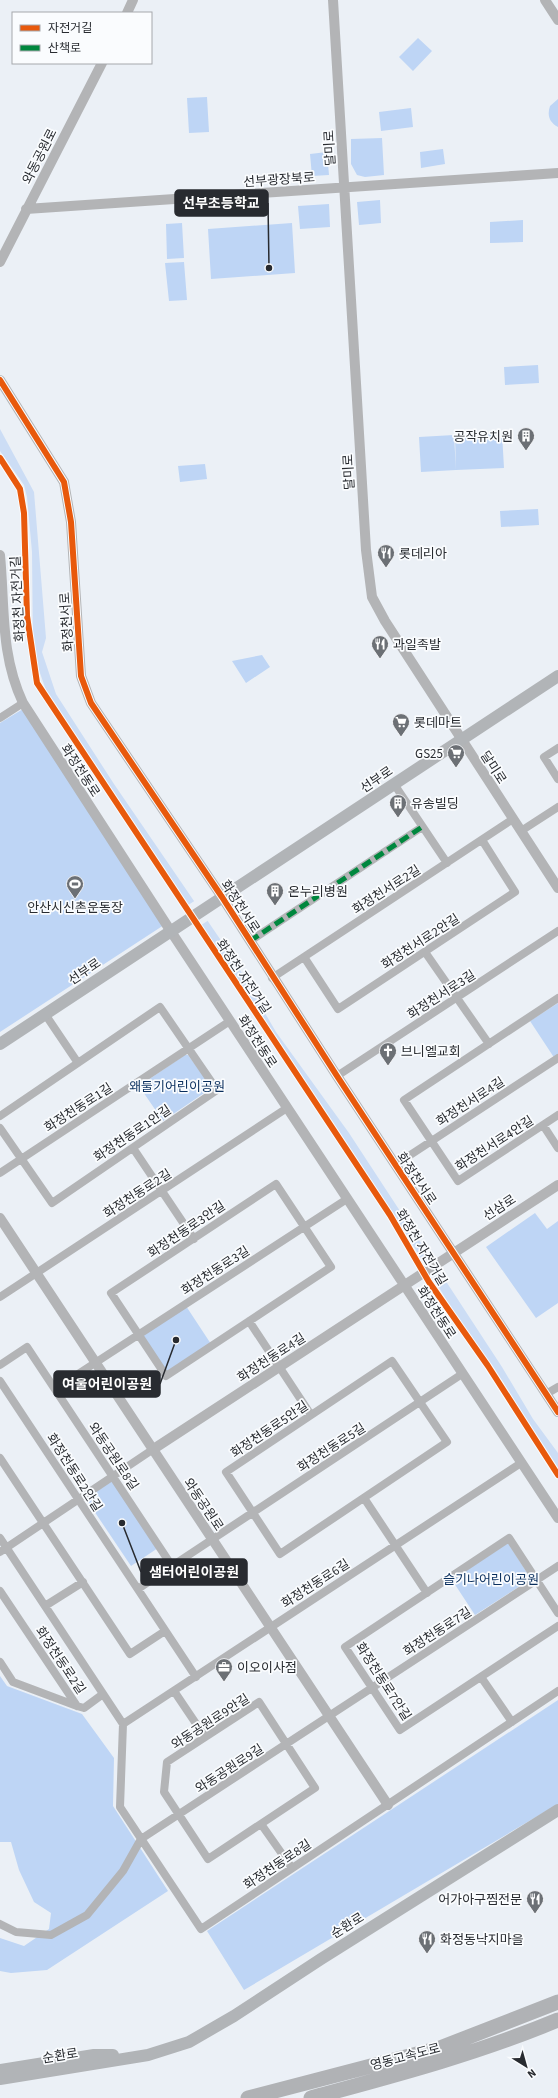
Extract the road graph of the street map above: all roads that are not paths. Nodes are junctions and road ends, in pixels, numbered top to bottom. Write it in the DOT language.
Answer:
graph roads {
  1 [pos="133,0"];
  2 [pos="333,0"];
  3 [pos="545,0"];
  4 [pos="127,12"];
  5 [pos="558,20"];
  6 [pos="101,64"];
  7 [pos="558,173"];
  8 [pos="344,187"];
  9 [pos="26,209"];
  10 [pos="0,262"];
  11 [pos="0,380"];
  12 [pos="0,555"];
  13 [pos="1,609"];
  14 [pos="557,680"];
  15 [pos="23,703"];
  16 [pos="0,718"];
  17 [pos="461,740"];
  18 [pos="558,748"];
  19 [pos="558,779"];
  20 [pos="394,784"];
  21 [pos="558,807"];
  22 [pos="513,819"];
  23 [pos="422,827"];
  24 [pos="521,831"];
  25 [pos="482,840"];
  26 [pos="447,863"];
  27 [pos="558,888"];
  28 [pos="222,897"];
  29 [pos="170,930"];
  30 [pos="558,931"];
  31 [pos="250,941"];
  32 [pos="426,952"];
  33 [pos="304,957"];
  34 [pos="272,978"];
  35 [pos="457,998"];
  36 [pos="558,998"];
  37 [pos="45,1014"];
  38 [pos="230,1021"];
  39 [pos="0,1044"];
  40 [pos="489,1044"];
  41 [pos="188,1049"];
  42 [pos="558,1058"];
  43 [pos="78,1063"];
  44 [pos="337,1076"];
  45 [pos="287,1108"];
  46 [pos="558,1115"];
  47 [pos="0,1116"];
  48 [pos="543,1125"];
  49 [pos="0,1128"];
  50 [pos="431,1141"];
  51 [pos="133,1148"];
  52 [pos="558,1148"];
  53 [pos="21,1159"];
  54 [pos="395,1165"];
  55 [pos="0,1173"];
  56 [pos="558,1185"];
  57 [pos="162,1190"];
  58 [pos="347,1199"];
  59 [pos="0,1218"];
  60 [pos="304,1226"];
  61 [pos="194,1239"];
  62 [pos="454,1252"];
  63 [pos="37,1273"];
  64 [pos="416,1276"];
  65 [pos="403,1285"];
  66 [pos="0,1297"];
  67 [pos="249,1321"];
  68 [pos="139,1334"];
  69 [pos="96,1362"];
  70 [pos="0,1365"];
  71 [pos="280,1367"];
  72 [pos="462,1374"];
  73 [pos="0,1381"];
  74 [pos="558,1387"];
  75 [pos="55,1389"];
  76 [pos="546,1394"];
  77 [pos="420,1402"];
  78 [pos="558,1412"];
  79 [pos="311,1415"];
  80 [pos="152,1450"];
  81 [pos="1,1463"];
  82 [pos="520,1463"];
  83 [pos="113,1477"];
  84 [pos="364,1498"];
  85 [pos="78,1500"];
  86 [pos="253,1512"];
  87 [pos="558,1518"];
  88 [pos="43,1523"];
  89 [pos="0,1538"];
  90 [pos="212,1539"];
  91 [pos="395,1545"];
  92 [pos="3,1549"];
  93 [pos="172,1566"];
  94 [pos="558,1566"];
  95 [pos="536,1580"];
  96 [pos="83,1582"];
  97 [pos="138,1589"];
  98 [pos="0,1591"];
  99 [pos="427,1593"];
  100 [pos="46,1606"];
  101 [pos="558,1613"];
  102 [pos="558,1626"];
  103 [pos="270,1628"];
  104 [pos="165,1631"];
  105 [pos="0,1662"];
  106 [pos="482,1676"];
  107 [pos="196,1677"];
  108 [pos="372,1688"];
  109 [pos="174,1691"];
  110 [pos="558,1691"];
  111 [pos="103,1694"];
  112 [pos="77,1706"];
  113 [pos="329,1716"];
  114 [pos="512,1722"];
  115 [pos="123,1724"];
  116 [pos="205,1737"];
  117 [pos="287,1744"];
  118 [pos="388,1805"];
  119 [pos="558,1810"];
  120 [pos="180,1814"];
  121 [pos="261,1824"];
  122 [pos="141,1839"];
  123 [pos="292,1868"];
  124 [pos="0,1924"];
  125 [pos="558,2002"];
  126 [pos="558,2020"];
  127 [pos="148,2055"];
  128 [pos="0,2070"];
  129 [pos="0,2079"];
  130 [pos="248,2098"];
  131 [pos="311,2098"];
  1 -- 4 [label="street"];
  2 -- 8 [label="street, 달미로"];
  3 -- 5 [label="street"];
  6 -- 9 [label="street, 와동공원로"];
  7 -- 8 [label="street, 선부광장북로"];
  8 -- 9 [label="street, 선부광장북로"];
  8 -- 17 [label="street, 달미로"];
  9 -- 10 [label="street, 와동공원로"];
  11 -- 28 [label="street, 화정천서로"];
  12 -- 13 [label="street, 화정천동로"];
  13 -- 15 [label="street, 화정천동로"];
  14 -- 17 [label="main road, 선부로"];
  15 -- 16 [label="street"];
  15 -- 29 [label="street, 화정천동로"];
  17 -- 20 [label="main road, 선부로"];
  17 -- 22 [label="street, 달미로"];
  18 -- 19 [label="street"];
  20 -- 23 [label="street"];
  20 -- 28 [label="main road, 선부로"];
  21 -- 24 [label="street"];
  22 -- 24 [label="street, 달미로"];
  22 -- 25 [label="street, 화정천서로2길"];
  23 -- 26 [label="street"];
  23 -- 31 [label="street"];
  24 -- 27 [label="street, 달미로"];
  25 -- 26 [label="street, 화정천서로2길"];
  25 -- 32 [label="street, 화정천서로2안길"];
  26 -- 33 [label="street, 화정천서로2길"];
  28 -- 29 [label="main road, 선부로"];
  28 -- 31 [label="street, 화정천서로"];
  29 -- 37 [label="main road, 선부로"];
  29 -- 38 [label="street, 화정천동로"];
  30 -- 35 [label="street, 화정천서로3길"];
  31 -- 34 [label="street, 화정천서로"];
  32 -- 33 [label="street, 화정천서로2안길"];
  32 -- 35 [label="street"];
  33 -- 34 [label="street, 화정천서로2길"];
  34 -- 44 [label="street, 화정천서로"];
  35 -- 40 [label="street"];
  35 -- 44 [label="street, 화정천서로3길"];
  36 -- 40 [label="street, 화정천서로4안길"];
  37 -- 39 [label="main road, 선부로"];
  37 -- 43 [label="street"];
  38 -- 41 [label="street, 화정천동로1길"];
  38 -- 45 [label="street, 화정천동로"];
  40 -- 50 [label="street, 화정천서로4안길"];
  41 -- 43 [label="street, 화정천동로1안길"];
  41 -- 51 [label="street, 화정천동로1안길"];
  41 -- 53 [label="street, 화정천동로1길"];
  42 -- 50 [label="street, 화정천서로4길"];
  43 -- 47 [label="street, 화정천동로1안길"];
  44 -- 54 [label="street, 화정천서로"];
  45 -- 57 [label="street, 화정천동로2길"];
  45 -- 58 [label="street, 화정천동로"];
  46 -- 48 [label="street, 화정천서로4안길"];
  48 -- 50 [label="street, 화정천서로4안길"];
  48 -- 52 [label="street"];
  49 -- 53 [label="street, 화정천동로1안길"];
  50 -- 54 [label="street, 화정천서로4길"];
  51 -- 53 [label="street, 화정천동로1안길"];
  51 -- 57 [label="street"];
  53 -- 55 [label="street, 화정천동로1길"];
  54 -- 62 [label="street, 화정천서로"];
  56 -- 62 [label="street, 선삼로"];
  57 -- 61 [label="street"];
  57 -- 63 [label="street, 화정천동로2길"];
  58 -- 60 [label="street, 화정천동로3길"];
  58 -- 65 [label="street, 화정천동로"];
  59 -- 63 [label="street, 와동공원로"];
  60 -- 61 [label="street, 화정천동로3안길"];
  60 -- 67 [label="street, 화정천동로3안길"];
  60 -- 68 [label="street, 화정천동로3길"];
  61 -- 68 [label="street, 화정천동로3안길"];
  62 -- 64 [label="street, 선삼로"];
  62 -- 76 [label="street, 화정천서로"];
  63 -- 66 [label="street, 화정천동로2길"];
  63 -- 69 [label="street, 와동공원로"];
  64 -- 65 [label="street, 화정천동로4길"];
  65 -- 71 [label="street, 화정천동로4길"];
  65 -- 72 [label="street, 화정천동로"];
  67 -- 68 [label="street, 화정천동로3안길"];
  67 -- 71 [label="street"];
  68 -- 69 [label="street, 화정천동로3길"];
  69 -- 75 [label="street, 화정천동로3길"];
  69 -- 80 [label="street, 와동공원로"];
  70 -- 75 [label="street, 와동공원로8길"];
  71 -- 79 [label="street"];
  71 -- 80 [label="street, 화정천동로4길"];
  72 -- 77 [label="street, 화정천동로5길"];
  72 -- 82 [label="street, 화정천동로"];
  73 -- 85 [label="street, 화정천동로2안길"];
  74 -- 76 [label="street"];
  75 -- 83 [label="street, 와동공원로8길"];
  76 -- 78 [label="street, 화정천서로"];
  77 -- 79 [label="street, 화정천동로5안길"];
  77 -- 84 [label="street, 화정천동로5안길"];
  77 -- 86 [label="street, 화정천동로5길"];
  79 -- 86 [label="street, 화정천동로5안길"];
  80 -- 83 [label="street"];
  80 -- 90 [label="street, 와동공원로"];
  81 -- 88 [label="street"];
  82 -- 87 [label="street, 화정천동로"];
  82 -- 91 [label="street, 화정천동로6길"];
  83 -- 85 [label="street"];
  83 -- 93 [label="street, 와동공원로8길"];
  84 -- 86 [label="street, 화정천동로5안길"];
  84 -- 91 [label="street"];
  85 -- 88 [label="street"];
  85 -- 97 [label="street, 화정천동로2안길"];
  86 -- 90 [label="street, 화정천동로5길"];
  88 -- 92 [label="street"];
  88 -- 96 [label="street"];
  89 -- 92 [label="street, 화정천동로2길"];
  90 -- 93 [label="street"];
  90 -- 103 [label="street, 와동공원로"];
  91 -- 99 [label="street"];
  91 -- 103 [label="street, 화정천동로6길"];
  92 -- 100 [label="street, 화정천동로2길"];
  93 -- 97 [label="street"];
  94 -- 95 [label="street, 화정천동로7길"];
  95 -- 99 [label="street, 화정천동로7안길"];
  95 -- 101 [label="street, 화정천동로7안길"];
  95 -- 108 [label="street, 화정천동로7길"];
  96 -- 100 [label="street"];
  96 -- 104 [label="street"];
  97 -- 104 [label="street, 화정천동로2안길"];
  98 -- 112 [label="street, 화정천동로2길"];
  99 -- 108 [label="street, 화정천동로7안길"];
  100 -- 111 [label="street, 화정천동로2길"];
  102 -- 106 [label="street, 화정천동로7안길"];
  103 -- 107 [label="street, 화정천동로6길"];
  103 -- 113 [label="street, 와동공원로"];
  104 -- 107 [label="street, 화정천동로2안길"];
  105 -- 112 [label="street, 화정천동로2길"];
  106 -- 108 [label="street, 화정천동로7안길"];
  106 -- 114 [label="street"];
  107 -- 109 [label="street, 화정천동로6길"];
  108 -- 113 [label="street, 화정천동로7길"];
  109 -- 115 [label="street, 화정천동로6길"];
  109 -- 116 [label="street"];
  110 -- 114 [label="street, 화정천동로8길"];
  111 -- 112 [label="street"];
  111 -- 115 [label="street, 화정천동로2길"];
  113 -- 117 [label="street, 와동공원로9길"];
  113 -- 118 [label="street, 와동공원로"];
  114 -- 118 [label="street, 화정천동로8길"];
  115 -- 122 [label="street, 화정천동로8길"];
  116 -- 117 [label="street, 와동공원로9안길"];
  116 -- 120 [label="street, 와동공원로9안길"];
  117 -- 120 [label="street, 와동공원로9길"];
  117 -- 121 [label="street, 와동공원로9안길"];
  118 -- 123 [label="street, 화정천동로8길"];
  119 -- 127 [label="main road, 순환로"];
  120 -- 121 [label="street, 와동공원로9안길"];
  120 -- 122 [label="street, 와동공원로9길"];
  121 -- 123 [label="street"];
  122 -- 123 [label="street, 화정천동로8길"];
  122 -- 124 [label="street"];
  125 -- 130 [label="highway, 영동고속도로"];
  126 -- 131 [label="highway, 영동고속도로"];
  127 -- 128 [label="main road, 순환로"];
  127 -- 129 [label="main road, 순환로"];
}
